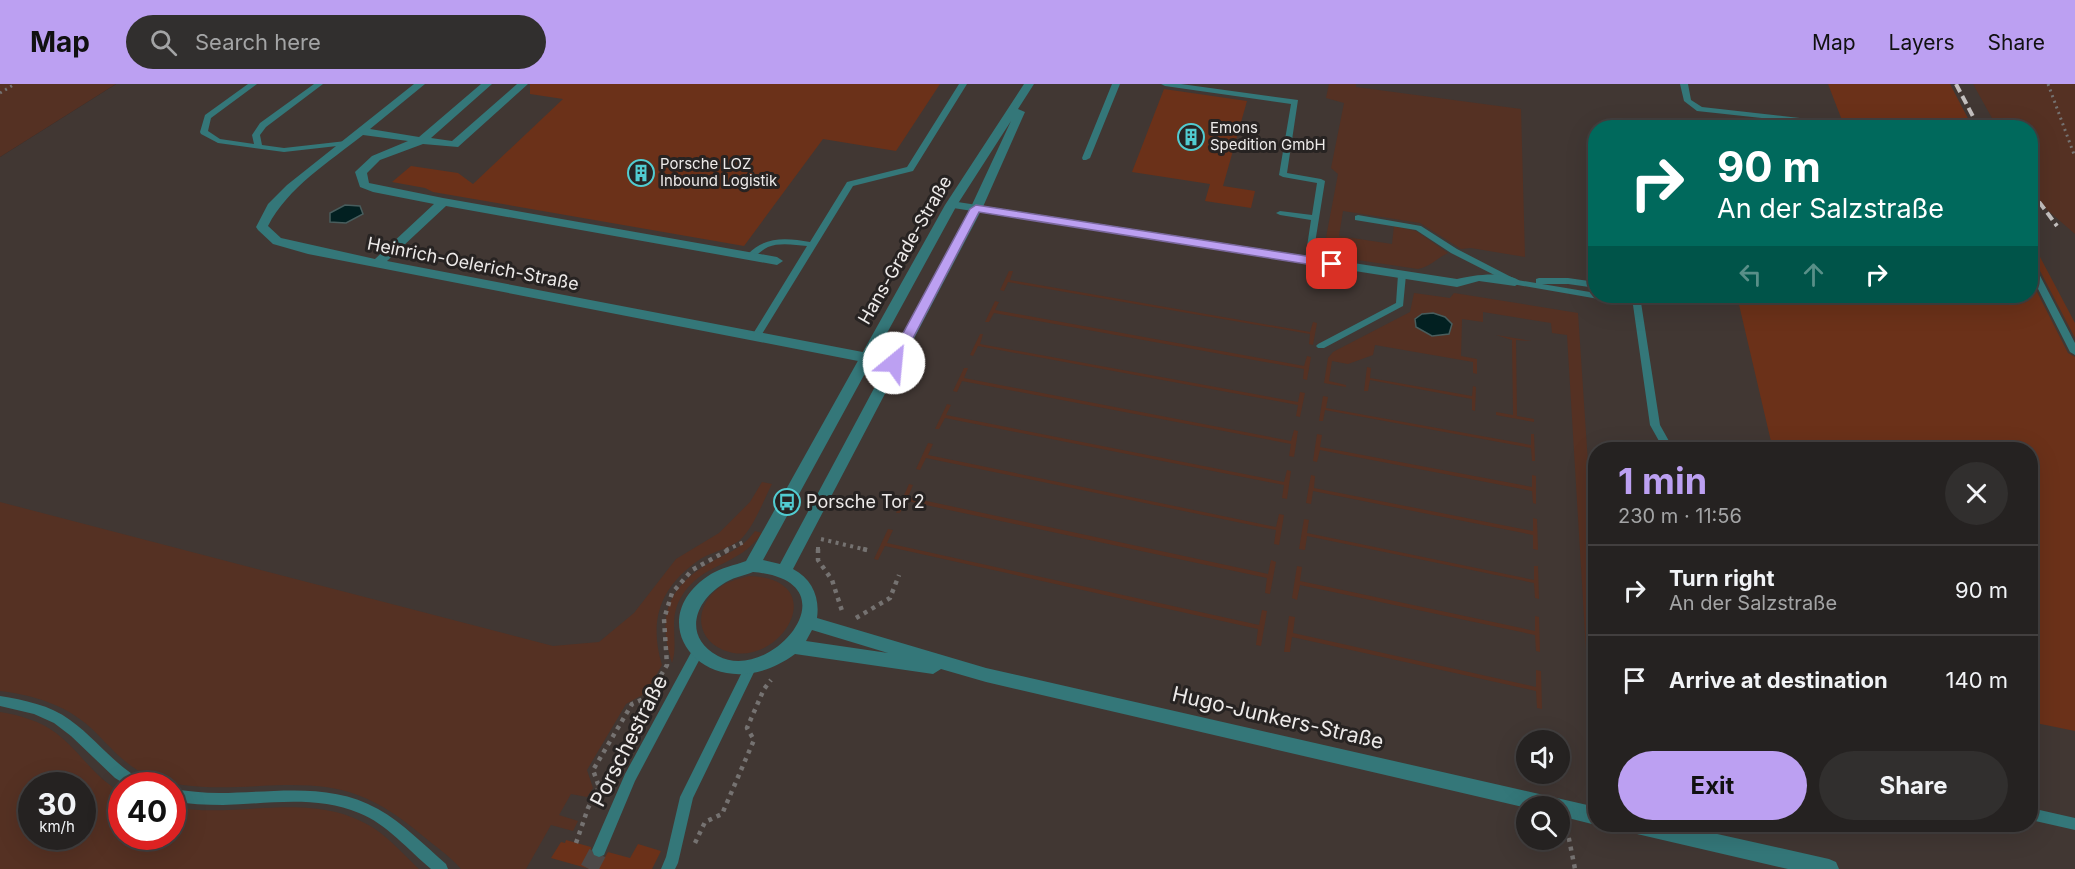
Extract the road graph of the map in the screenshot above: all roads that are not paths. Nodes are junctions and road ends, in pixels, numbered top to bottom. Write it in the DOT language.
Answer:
graph roads {
  1 [pos="253,84"];
  2 [pos="319,84"];
  3 [pos="420,84"];
  4 [pos="487,84"];
  5 [pos="523,84"];
  6 [pos="963,84"];
  7 [pos="1031,84"];
  8 [pos="1116,84"];
  9 [pos="1166,84"];
  10 [pos="1684,84"];
  11 [pos="1799,120"];
  12 [pos="361,131"];
  13 [pos="422,140"];
  14 [pos="346,143"];
  15 [pos="259,147"];
  16 [pos="1086,158"];
  17 [pos="443,202"];
  18 [pos="951,205"];
  19 [pos="976,209"];
  20 [pos="1280,213"];
  21 [pos="1315,218"];
  22 [pos="1358,218"];
  23 [pos="810,244"];
  24 [pos="751,256"];
  25 [pos="1309,260"];
  26 [pos="777,261"];
  27 [pos="376,264"];
  28 [pos="1402,275"];
  29 [pos="2038,280"];
  30 [pos="1515,282"];
  31 [pos="1588,284"];
  32 [pos="1588,292"];
  33 [pos="1637,303"];
  34 [pos="756,337"];
  35 [pos="1322,346"];
  36 [pos="2075,352"];
  37 [pos="866,358"];
  38 [pos="894,363"];
  39 [pos="1665,442"];
  40 [pos="752,566"];
  41 [pos="784,571"];
  42 [pos="808,622"];
  43 [pos="792,646"];
  44 [pos="697,653"];
  45 [pos="751,666"];
  46 [pos="986,675"];
  47 [pos="0,701"];
  48 [pos="118,772"];
  49 [pos="186,796"];
  50 [pos="1516,797"];
  51 [pos="1570,810"];
  52 [pos="1588,814"];
  53 [pos="2038,816"];
  54 [pos="2075,824"];
  55 [pos="1697,832"];
  56 [pos="599,850"];
  57 [pos="441,869"];
  58 [pos="668,869"];
  59 [pos="1829,869"];
  1 -- 15 [label="lane"];
  2 -- 15 [label="lane"];
  3 -- 12 [label="street, Heinrich-Oelerich-Straße"];
  4 -- 13 [label="street"];
  5 -- 13 [label="street"];
  6 -- 23 [label="lane"];
  7 -- 18 [label="street, Hans-Grade-Straße"];
  7 -- 19 [label="street, Hans-Grade-Straße"];
  8 -- 16 [label="lane"];
  9 -- 21 [label="lane"];
  10 -- 11 [label="lane"];
  12 -- 13 [label="street"];
  12 -- 14 [label="street, Heinrich-Oelerich-Straße"];
  13 -- 17 [label="street"];
  14 -- 15 [label="lane"];
  14 -- 27 [label="street, Heinrich-Oelerich-Straße"];
  17 -- 24 [label="street"];
  17 -- 27 [label="street"];
  18 -- 19 [label="street"];
  18 -- 37 [label="street, Hans-Grade-Straße"];
  19 -- 25 [label="street"];
  19 -- 38 [label="street, Hans-Grade-Straße"];
  20 -- 21 [label="lane"];
  21 -- 25 [label="lane"];
  22 -- 30 [label="lane"];
  23 -- 24 [label="lane"];
  23 -- 34 [label="lane"];
  24 -- 26 [label="street"];
  25 -- 28 [label="street"];
  27 -- 34 [label="street, Heinrich-Oelerich-Straße"];
  28 -- 30 [label="street"];
  28 -- 35 [label="lane"];
  29 -- 36 [label="lane"];
  30 -- 31 [label="lane"];
  30 -- 32 [label="lane"];
  33 -- 39 [label="lane"];
  34 -- 37 [label="street, Heinrich-Oelerich-Straße"];
  37 -- 38 [label="street, Heinrich-Oelerich-Straße"];
  37 -- 40 [label="street, Hans-Grade-Straße"];
  38 -- 41 [label="street, Hans-Grade-Straße"];
  40 -- 41 [label="street"];
  40 -- 44 [label="street"];
  41 -- 42 [label="street"];
  42 -- 43 [label="street"];
  42 -- 46 [label="street, Hugo-Junkers-Straße"];
  43 -- 45 [label="street"];
  43 -- 46 [label="street, Hugo-Junkers-Straße"];
  44 -- 45 [label="street"];
  44 -- 56 [label="lane, Porschestraße"];
  45 -- 58 [label="lane"];
  46 -- 50 [label="street, Hugo-Junkers-Straße"];
  47 -- 48 [label="lane"];
  49 -- 57 [label="lane"];
  51 -- 52 [label="street, Hugo-Junkers-Straße"];
  53 -- 54 [label="lane"];
  55 -- 59 [label="street"];
}
